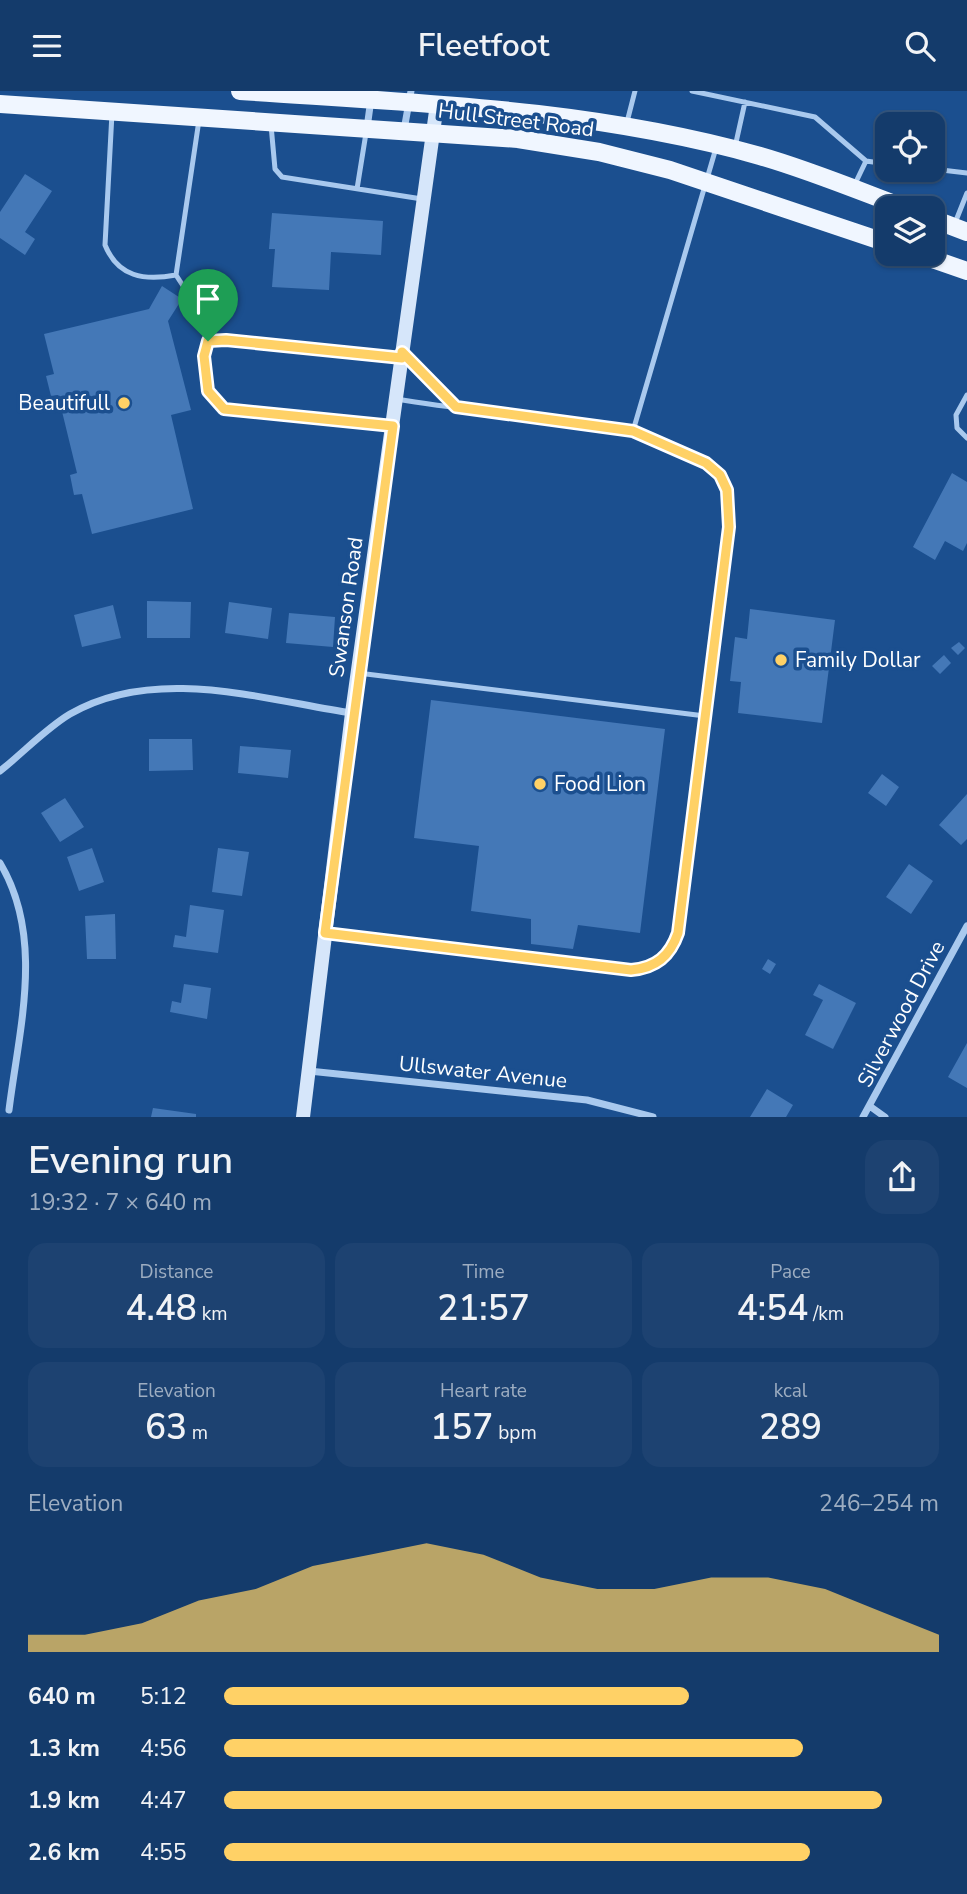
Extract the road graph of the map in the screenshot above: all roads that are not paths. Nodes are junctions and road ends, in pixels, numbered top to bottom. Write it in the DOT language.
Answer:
graph roads {
  1 [pos="240,91"];
  2 [pos="635,91"];
  3 [pos="692,91"];
  4 [pos="371,95"];
  5 [pos="410,96"];
  6 [pos="745,102"];
  7 [pos="0,104"];
  8 [pos="437,104"];
  9 [pos="112,112"];
  10 [pos="200,117"];
  11 [pos="271,122"];
  12 [pos="626,126"];
  13 [pos="367,128"];
  14 [pos="404,131"];
  15 [pos="433,133"];
  16 [pos="726,147"];
  17 [pos="866,161"];
  18 [pos="875,162"];
  19 [pos="945,170"];
  20 [pos="967,173"];
  21 [pos="706,181"];
  22 [pos="853,188"];
  23 [pos="357,189"];
  24 [pos="967,193"];
  25 [pos="875,196"];
  26 [pos="424,199"];
  27 [pos="960,229"];
  28 [pos="875,239"];
  29 [pos="945,263"];
  30 [pos="967,271"];
  31 [pos="176,275"];
  32 [pos="208,341"];
  33 [pos="402,355"];
  34 [pos="967,395"];
  35 [pos="396,399"];
  36 [pos="456,407"];
  37 [pos="393,426"];
  38 [pos="633,431"];
  39 [pos="967,437"];
  40 [pos="358,673"];
  41 [pos="352,713"];
  42 [pos="705,716"];
  43 [pos="0,771"];
  44 [pos="0,863"];
  45 [pos="967,926"];
  46 [pos="325,933"];
  47 [pos="308,1071"];
  48 [pos="871,1107"];
  49 [pos="9,1110"];
  50 [pos="303,1117"];
  51 [pos="653,1117"];
  52 [pos="863,1117"];
  53 [pos="886,1117"];
  1 -- 4 [label="main road, Hull Street Road"];
  2 -- 12 [label="lane"];
  3 -- 6 [label="lane"];
  4 -- 5 [label="main road, Hull Street Road"];
  4 -- 13 [label="street"];
  5 -- 8 [label="main road, Hull Street Road"];
  5 -- 14 [label="street"];
  6 -- 16 [label="lane"];
  6 -- 17 [label="lane"];
  7 -- 9 [label="main road, Hull Street Road"];
  8 -- 12 [label="main road, Hull Street Road"];
  8 -- 15 [label="street, Swanson Road"];
  9 -- 10 [label="main road, Hull Street Road"];
  9 -- 31 [label="lane"];
  10 -- 11 [label="main road, Hull Street Road"];
  10 -- 31 [label="lane"];
  11 -- 13 [label="main road, Hull Street Road"];
  11 -- 23 [label="lane"];
  12 -- 16 [label="main road, Hull Street Road"];
  13 -- 14 [label="main road, Hull Street Road"];
  13 -- 23 [label="lane"];
  14 -- 15 [label="main road, Hull Street Road"];
  15 -- 21 [label="main road, Hull Street Road"];
  15 -- 26 [label="street, Swanson Road"];
  16 -- 21 [label="lane"];
  16 -- 22 [label="main road, Hull Street Road"];
  17 -- 18 [label="lane"];
  17 -- 22 [label="lane"];
  19 -- 20 [label="lane"];
  21 -- 28 [label="main road, Hull Street Road"];
  21 -- 38 [label="lane"];
  22 -- 25 [label="main road, Hull Street Road"];
  23 -- 26 [label="lane"];
  24 -- 27 [label="lane"];
  26 -- 33 [label="street, Swanson Road"];
  29 -- 30 [label="main road"];
  31 -- 32 [label="lane"];
  32 -- 33 [label="lane"];
  32 -- 37 [label="lane"];
  33 -- 35 [label="street, Swanson Road"];
  33 -- 36 [label="lane"];
  34 -- 39 [label="lane"];
  35 -- 36 [label="lane"];
  35 -- 37 [label="street, Swanson Road"];
  36 -- 38 [label="lane"];
  37 -- 40 [label="street, Swanson Road"];
  38 -- 42 [label="lane"];
  40 -- 41 [label="street, Swanson Road"];
  40 -- 42 [label="lane"];
  41 -- 43 [label="street"];
  41 -- 46 [label="street, Swanson Road"];
  42 -- 46 [label="lane"];
  44 -- 49 [label="street"];
  45 -- 48 [label="street, Silverwood Drive"];
  46 -- 47 [label="street, Swanson Road"];
  47 -- 50 [label="street, Swanson Road"];
  47 -- 51 [label="street, Ullswater Avenue"];
  48 -- 52 [label="street, Silverwood Drive"];
  48 -- 53 [label="street"];
}
